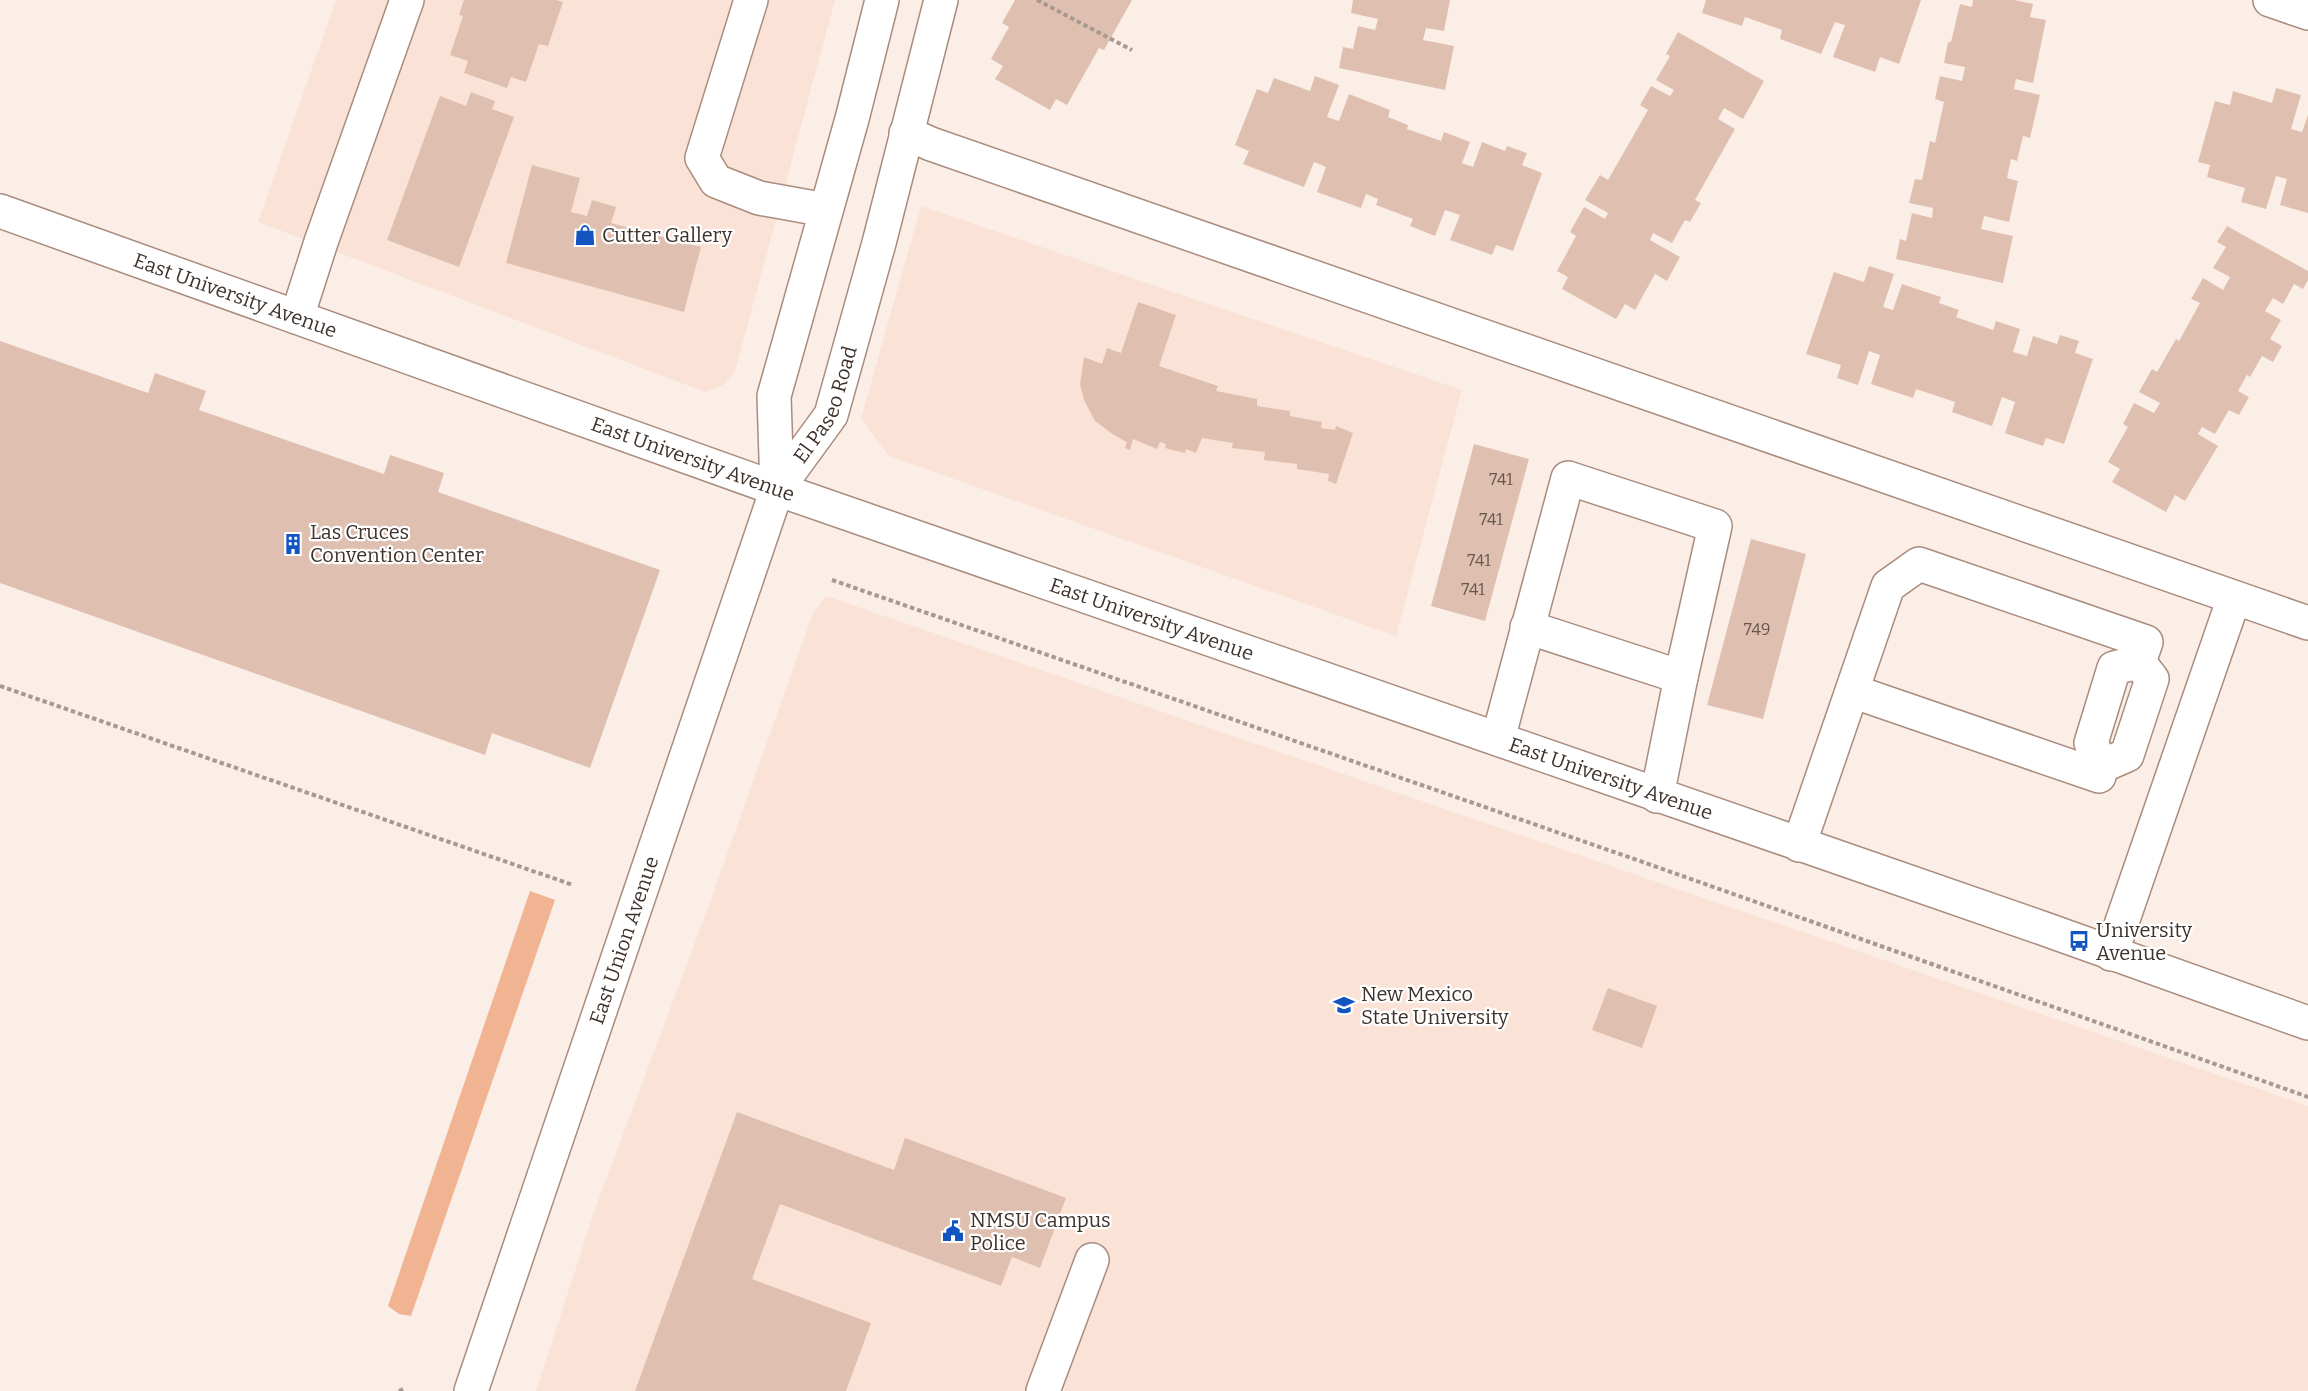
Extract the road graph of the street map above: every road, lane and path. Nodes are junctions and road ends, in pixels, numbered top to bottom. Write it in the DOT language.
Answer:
graph roads {
  1 [pos="407,0"];
  2 [pos="751,0"];
  3 [pos="882,0"];
  4 [pos="941,0"];
  5 [pos="1037,0"];
  6 [pos="2270,0"];
  7 [pos="2308,13"];
  8 [pos="1132,50"];
  9 [pos="906,133"];
  10 [pos="825,210"];
  11 [pos="0,211"];
  12 [pos="297,317"];
  13 [pos="777,489"];
  14 [pos="832,580"];
  15 [pos="2234,598"];
  16 [pos="2308,624"];
  17 [pos="1527,627"];
  18 [pos="1681,677"];
  19 [pos="0,686"];
  20 [pos="1852,691"];
  21 [pos="1498,739"];
  22 [pos="1657,796"];
  23 [pos="1799,845"];
  24 [pos="573,885"];
  25 [pos="2111,954"];
  26 [pos="2308,1023"];
  27 [pos="2308,1097"];
  28 [pos="1092,1260"];
  29 [pos="471,1391"];
  30 [pos="1043,1391"];
  1 -- 12 [label="main road"];
  2 -- 10 [label="main road"];
  3 -- 10 [label="main road, El Paseo Road"];
  4 -- 9 [label="main road, El Paseo Road"];
  5 -- 8 [label="path"];
  6 -- 7 [label="main road"];
  9 -- 13 [label="main road, El Paseo Road"];
  9 -- 15 [label="main road"];
  10 -- 13 [label="main road, El Paseo Road"];
  11 -- 12 [label="main road, East University Avenue"];
  12 -- 13 [label="main road, East University Avenue"];
  13 -- 21 [label="main road, East University Avenue"];
  13 -- 29 [label="main road, East Union Avenue"];
  14 -- 27 [label="path"];
  15 -- 16 [label="main road"];
  15 -- 25 [label="main road"];
  17 -- 18 [label="main road"];
  17 -- 18 [label="main road"];
  17 -- 21 [label="main road"];
  18 -- 22 [label="main road"];
  19 -- 24 [label="path"];
  20 -- 20 [label="main road"];
  20 -- 23 [label="main road"];
  21 -- 22 [label="main road, East University Avenue"];
  22 -- 23 [label="main road, East University Avenue"];
  23 -- 25 [label="main road, East University Avenue"];
  25 -- 26 [label="main road, East University Avenue"];
  28 -- 30 [label="main road"];
}
